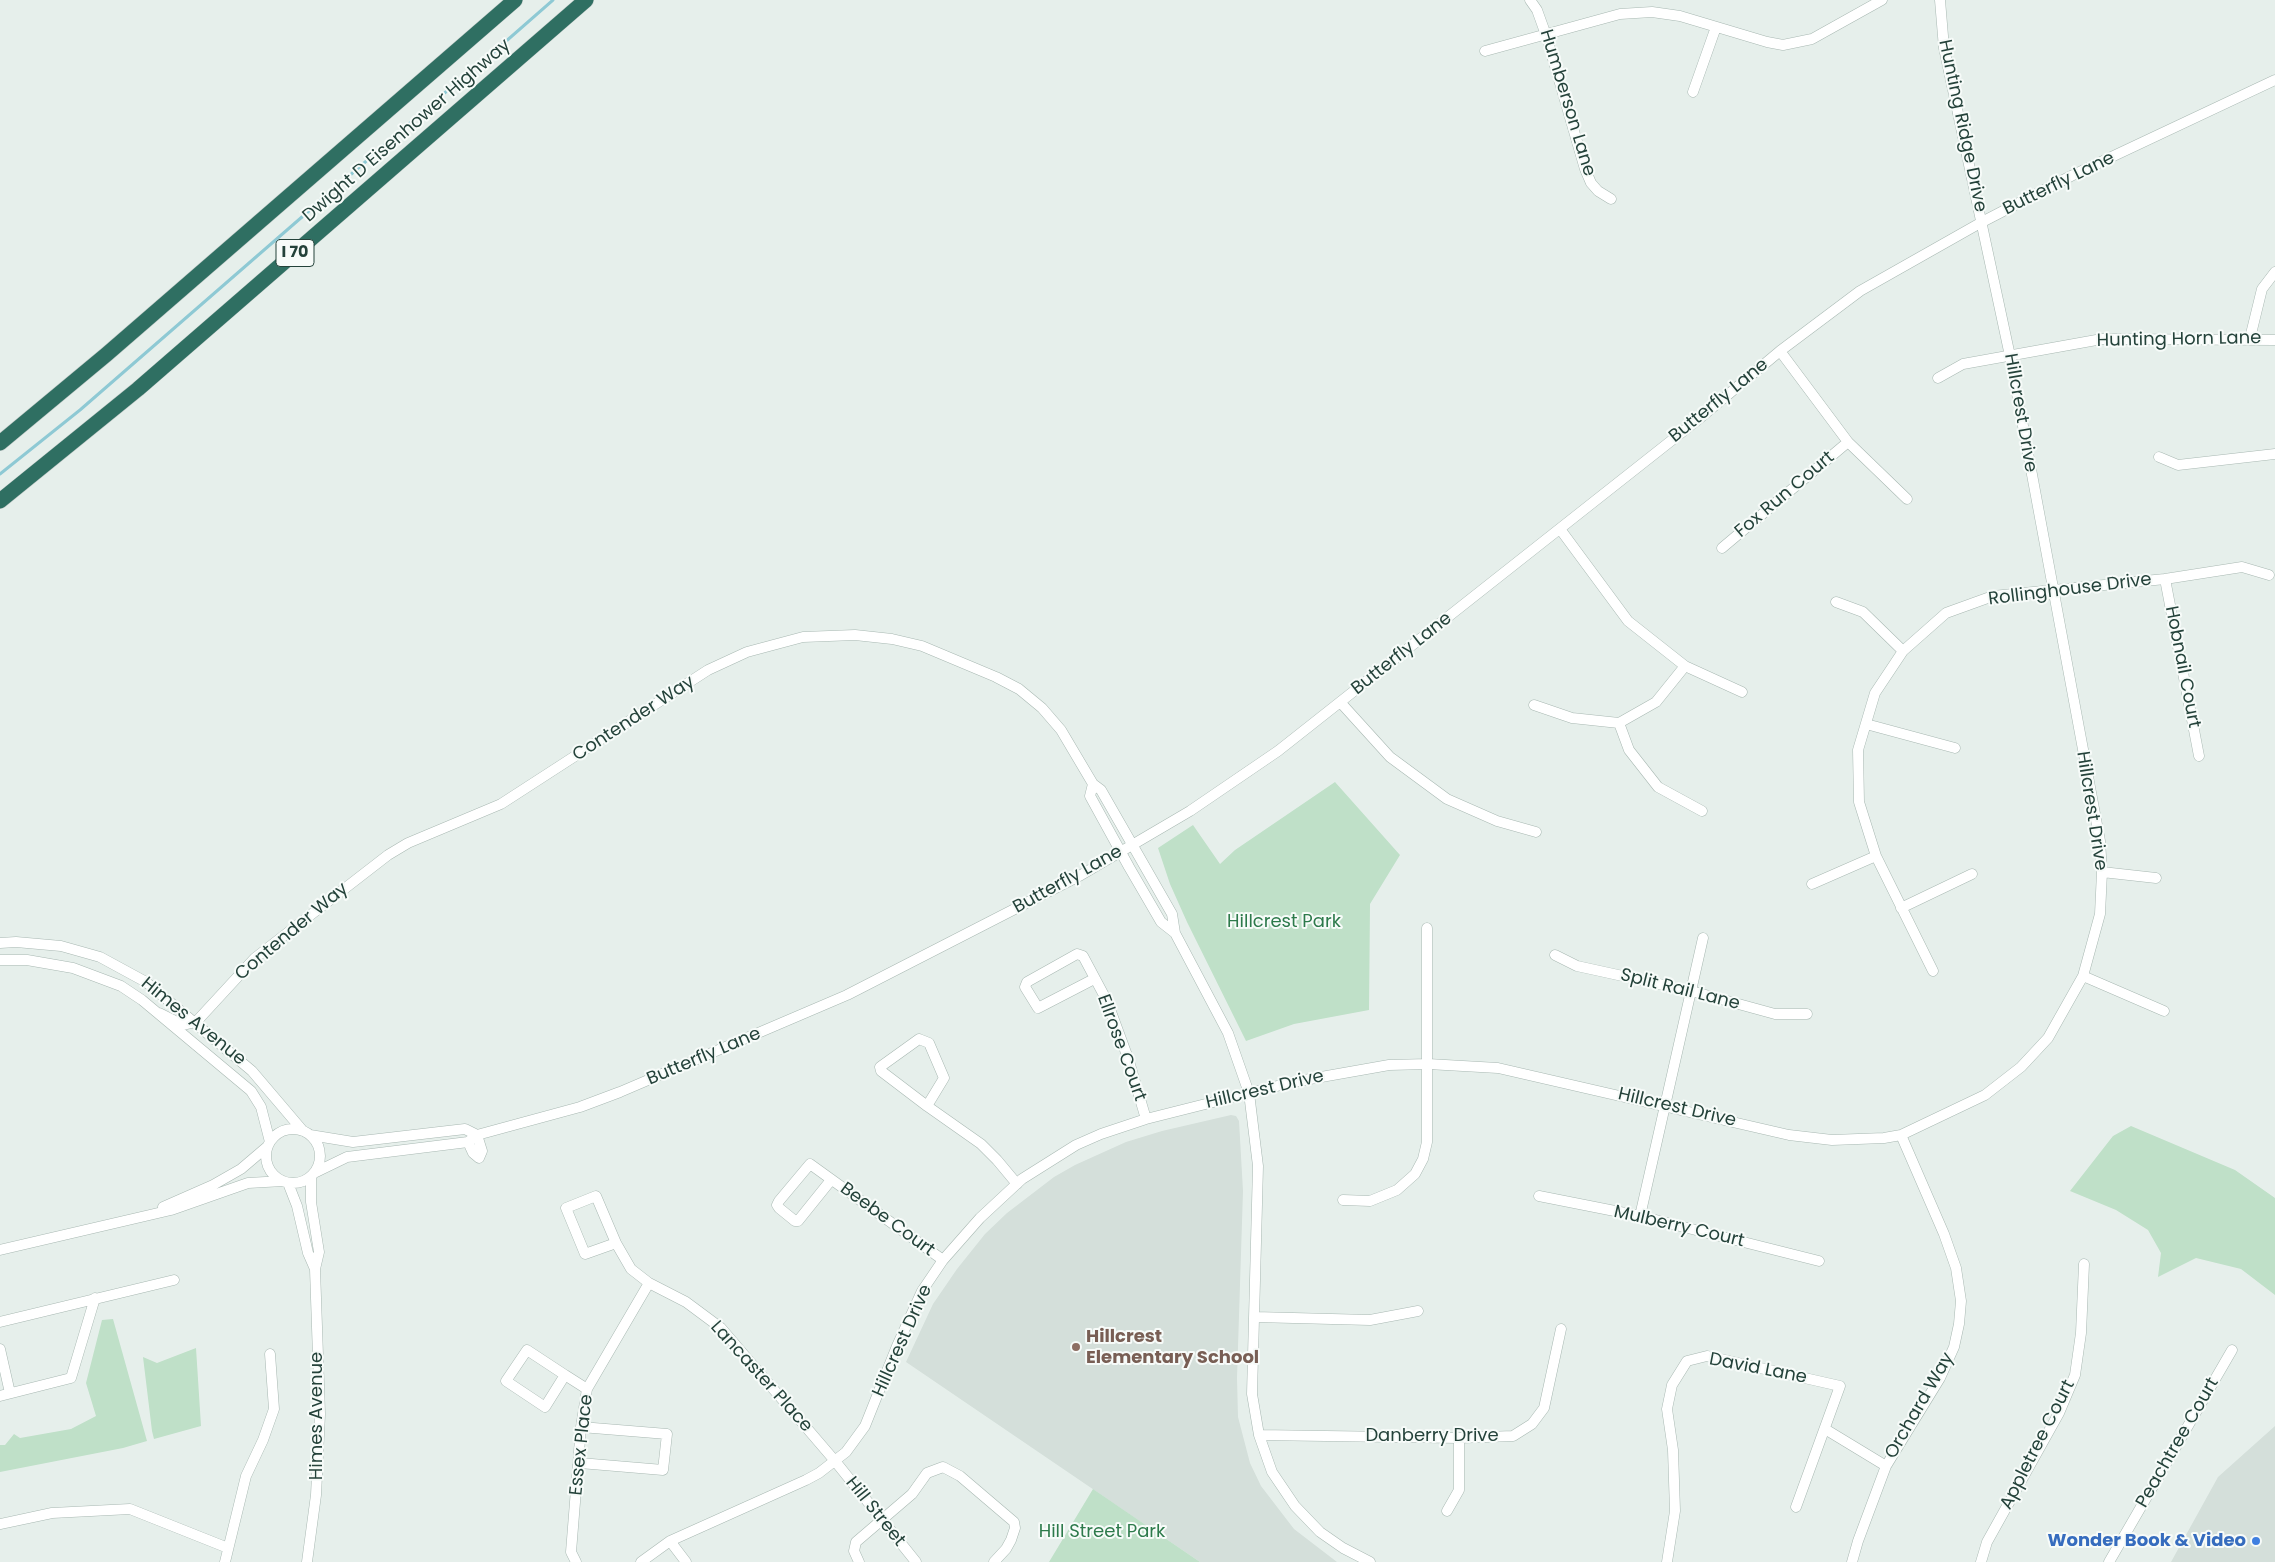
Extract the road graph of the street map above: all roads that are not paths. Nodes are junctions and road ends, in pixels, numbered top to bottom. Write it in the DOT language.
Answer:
graph roads {
  1 [pos="515,0"];
  2 [pos="586,0"];
  3 [pos="1530,0"];
  4 [pos="1882,0"];
  5 [pos="1940,0"];
  6 [pos="1716,27"];
  7 [pos="1546,35"];
  8 [pos="1485,52"];
  9 [pos="2275,80"];
  10 [pos="1693,92"];
  11 [pos="1611,199"];
  12 [pos="1982,222"];
  13 [pos="2275,272"];
  14 [pos="2250,338"];
  15 [pos="2275,340"];
  16 [pos="1780,351"];
  17 [pos="2010,356"];
  18 [pos="1938,378"];
  19 [pos="1848,442"];
  20 [pos="0,443"];
  21 [pos="2275,454"];
  22 [pos="2159,457"];
  23 [pos="1907,499"];
  24 [pos="0,501"];
  25 [pos="1560,529"];
  26 [pos="1722,548"];
  27 [pos="2269,575"];
  28 [pos="2165,579"];
  29 [pos="2052,589"];
  30 [pos="1836,602"];
  31 [pos="1903,652"];
  32 [pos="1685,666"];
  33 [pos="1742,692"];
  34 [pos="1341,703"];
  35 [pos="1534,705"];
  36 [pos="1620,723"];
  37 [pos="1866,724"];
  38 [pos="1955,748"];
  39 [pos="2200,756"];
  40 [pos="1093,784"];
  41 [pos="1702,811"];
  42 [pos="1536,832"];
  43 [pos="1133,844"];
  44 [pos="1121,852"];
  45 [pos="1876,856"];
  46 [pos="2102,872"];
  47 [pos="1972,874"];
  48 [pos="2156,878"];
  49 [pos="1812,884"];
  50 [pos="1901,908"];
  51 [pos="1427,928"];
  52 [pos="1175,933"];
  53 [pos="1703,938"];
  54 [pos="0,943"];
  55 [pos="1555,955"];
  56 [pos="0,960"];
  57 [pos="1933,971"];
  58 [pos="2083,976"];
  59 [pos="1094,979"];
  60 [pos="1691,991"];
  61 [pos="2164,1011"];
  62 [pos="159,1014"];
  63 [pos="1807,1014"];
  64 [pos="196,1022"];
  65 [pos="1428,1064"];
  66 [pos="1249,1093"];
  67 [pos="1665,1105"];
  68 [pos="927,1106"];
  69 [pos="1146,1119"];
  70 [pos="306,1133"];
  71 [pos="477,1135"];
  72 [pos="1901,1135"];
  73 [pos="468,1142"];
  74 [pos="269,1144"];
  75 [pos="312,1174"];
  76 [pos="831,1180"];
  77 [pos="286,1182"];
  78 [pos="1017,1184"];
  79 [pos="1539,1196"];
  80 [pos="1342,1200"];
  81 [pos="146,1214"];
  82 [pos="1640,1216"];
  83 [pos="616,1243"];
  84 [pos="0,1250"];
  85 [pos="943,1260"];
  86 [pos="1819,1261"];
  87 [pos="2084,1264"];
  88 [pos="315,1270"];
  89 [pos="174,1280"];
  90 [pos="650,1283"];
  91 [pos="95,1298"];
  92 [pos="1418,1311"];
  93 [pos="1255,1317"];
  94 [pos="0,1322"];
  95 [pos="1561,1329"];
  96 [pos="0,1349"];
  97 [pos="2232,1350"];
  98 [pos="270,1354"];
  99 [pos="565,1375"];
  100 [pos="587,1389"];
  101 [pos="5,1394"];
  102 [pos="581,1427"];
  103 [pos="1825,1429"];
  104 [pos="1259,1436"];
  105 [pos="1459,1438"];
  106 [pos="835,1461"];
  107 [pos="580,1463"];
  108 [pos="1886,1466"];
  109 [pos="1796,1507"];
  110 [pos="1447,1511"];
  111 [pos="882,1520"];
  112 [pos="0,1524"];
  113 [pos="670,1541"];
  114 [pos="228,1548"];
  115 [pos="225,1562"];
  116 [pos="307,1562"];
  117 [pos="576,1562"];
  118 [pos="641,1562"];
  119 [pos="686,1562"];
  120 [pos="859,1562"];
  121 [pos="916,1562"];
  122 [pos="994,1562"];
  123 [pos="1370,1562"];
  124 [pos="1667,1562"];
  125 [pos="1852,1562"];
  126 [pos="1981,1562"];
  127 [pos="2110,1562"];
  1 -- 20 [label="highway, Dwight D Eisenhower Highway / I 70"];
  2 -- 24 [label="highway, Dwight D Eisenhower Highway / I 70"];
  3 -- 7 [label="street, Humberson Lane"];
  4 -- 6 [label="street"];
  5 -- 12 [label="street, Hunting Ridge Drive"];
  6 -- 7 [label="street"];
  6 -- 10 [label="street"];
  7 -- 8 [label="street"];
  7 -- 11 [label="street, Humberson Lane"];
  9 -- 12 [label="street, Butterfly Lane"];
  12 -- 16 [label="street, Butterfly Lane"];
  12 -- 17 [label="street, Hillcrest Drive"];
  13 -- 14 [label="street"];
  14 -- 15 [label="street, Hunting Horn Lane"];
  14 -- 17 [label="street, Hunting Horn Lane"];
  16 -- 19 [label="street"];
  16 -- 25 [label="street, Butterfly Lane"];
  17 -- 18 [label="street, Hunting Horn Lane"];
  17 -- 29 [label="street, Hillcrest Drive"];
  19 -- 23 [label="street"];
  19 -- 26 [label="street, Fox Run Court"];
  21 -- 22 [label="street"];
  25 -- 32 [label="street"];
  25 -- 34 [label="street, Butterfly Lane"];
  27 -- 28 [label="street, Rollinghouse Drive"];
  28 -- 29 [label="street, Rollinghouse Drive"];
  28 -- 39 [label="street, Hobnail Court"];
  29 -- 31 [label="street, Rollinghouse Drive"];
  29 -- 46 [label="street, Hillcrest Drive"];
  30 -- 31 [label="street"];
  31 -- 37 [label="street, Rollinghouse Drive"];
  32 -- 33 [label="street"];
  32 -- 36 [label="street"];
  34 -- 42 [label="street"];
  34 -- 43 [label="street, Butterfly Lane"];
  35 -- 36 [label="street"];
  36 -- 41 [label="street"];
  37 -- 38 [label="street"];
  37 -- 45 [label="street, Rollinghouse Drive"];
  40 -- 43 [label="street, Contender Way"];
  40 -- 44 [label="street, Contender Way"];
  40 -- 64 [label="street, Contender Way"];
  43 -- 44 [label="street, Butterfly Lane"];
  43 -- 52 [label="street, Contender Way"];
  44 -- 52 [label="street, Contender Way"];
  44 -- 71 [label="street, Butterfly Lane"];
  45 -- 49 [label="street"];
  45 -- 50 [label="street, Rollinghouse Drive"];
  46 -- 48 [label="street"];
  46 -- 58 [label="street, Hillcrest Drive"];
  47 -- 50 [label="street"];
  50 -- 57 [label="street, Rollinghouse Drive"];
  51 -- 65 [label="street"];
  52 -- 66 [label="street"];
  53 -- 60 [label="street"];
  54 -- 64 [label="street, Himes Avenue"];
  55 -- 60 [label="street, Split Rail Lane"];
  56 -- 62 [label="street, Himes Avenue"];
  58 -- 61 [label="street"];
  58 -- 72 [label="street, Hillcrest Drive"];
  59 -- 59 [label="street, Ellrose Court"];
  59 -- 69 [label="street, Ellrose Court"];
  60 -- 63 [label="street, Split Rail Lane"];
  60 -- 67 [label="street"];
  62 -- 64 [label="street"];
  62 -- 74 [label="street, Himes Avenue"];
  64 -- 70 [label="street, Himes Avenue"];
  65 -- 66 [label="street, Hillcrest Drive"];
  65 -- 67 [label="street, Hillcrest Drive"];
  65 -- 80 [label="street"];
  66 -- 69 [label="street, Hillcrest Drive"];
  66 -- 93 [label="street"];
  67 -- 72 [label="street, Hillcrest Drive"];
  67 -- 82 [label="street"];
  68 -- 68 [label="street"];
  68 -- 78 [label="street"];
  69 -- 78 [label="street, Hillcrest Drive"];
  70 -- 71 [label="street, Butterfly Lane"];
  70 -- 74 [label="street"];
  70 -- 75 [label="street"];
  71 -- 73 [label="street, Butterfly Lane"];
  71 -- 73 [label="street"];
  72 -- 108 [label="street, Orchard Way"];
  73 -- 75 [label="street"];
  74 -- 77 [label="street"];
  74 -- 81 [label="street"];
  75 -- 77 [label="street"];
  75 -- 88 [label="street, Himes Avenue"];
  76 -- 76 [label="street, Beebe Court"];
  76 -- 85 [label="street, Beebe Court"];
  77 -- 81 [label="street"];
  77 -- 88 [label="street, Himes Avenue"];
  78 -- 85 [label="street, Hillcrest Drive"];
  79 -- 82 [label="street, Mulberry Court"];
  81 -- 84 [label="street"];
  82 -- 86 [label="street, Mulberry Court"];
  83 -- 83 [label="street, Lancaster Place"];
  83 -- 90 [label="street, Lancaster Place"];
  85 -- 106 [label="street, Hillcrest Drive"];
  87 -- 126 [label="street, Appletree Court"];
  88 -- 116 [label="street, Himes Avenue"];
  89 -- 91 [label="street"];
  90 -- 100 [label="street, Essex Place"];
  90 -- 106 [label="street, Lancaster Place"];
  91 -- 94 [label="street"];
  91 -- 101 [label="street"];
  92 -- 93 [label="street"];
  93 -- 104 [label="street"];
  95 -- 105 [label="street, Danberry Drive"];
  96 -- 101 [label="street"];
  97 -- 127 [label="street, Peachtree Court"];
  98 -- 114 [label="street"];
  99 -- 99 [label="street"];
  99 -- 100 [label="street"];
  100 -- 102 [label="street, Essex Place"];
  102 -- 107 [label="street, Essex Place"];
  102 -- 107 [label="street"];
  103 -- 108 [label="street"];
  103 -- 109 [label="street, David Lane"];
  103 -- 124 [label="street, David Lane"];
  104 -- 105 [label="street, Danberry Drive"];
  104 -- 123 [label="street"];
  105 -- 110 [label="street"];
  106 -- 111 [label="street, Hill Street"];
  106 -- 113 [label="street, Hillcrest Drive"];
  107 -- 117 [label="street, Essex Place"];
  108 -- 125 [label="street, Orchard Way"];
  111 -- 120 [label="street"];
  111 -- 121 [label="street, Hill Street"];
  111 -- 122 [label="street"];
  112 -- 114 [label="street"];
  113 -- 118 [label="street, Hillcrest Drive"];
  113 -- 119 [label="street"];
  114 -- 115 [label="street"];
}
